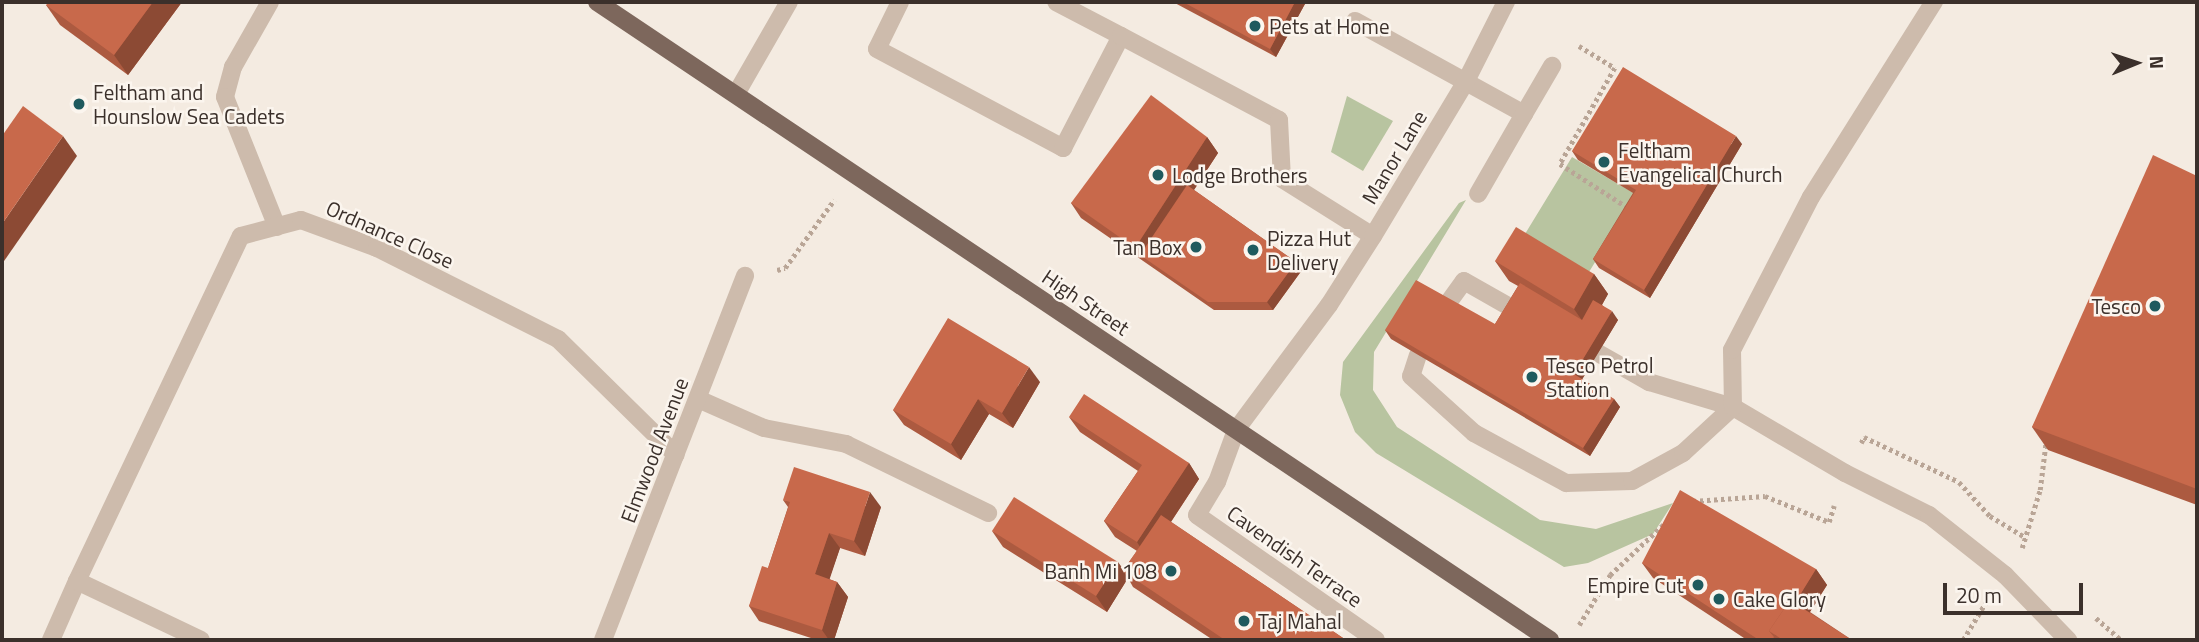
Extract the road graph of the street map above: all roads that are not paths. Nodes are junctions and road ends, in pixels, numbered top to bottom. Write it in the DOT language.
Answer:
graph roads {
  1 [pos="270,2"];
  2 [pos="597,2"];
  3 [pos="789,2"];
  4 [pos="900,2"];
  5 [pos="1056,2"];
  6 [pos="1506,2"];
  7 [pos="1934,2"];
  8 [pos="1355,21"];
  9 [pos="1121,36"];
  10 [pos="1552,66"];
  11 [pos="1465,83"];
  12 [pos="736,94"];
  13 [pos="1524,114"];
  14 [pos="1478,194"];
  15 [pos="276,226"];
  16 [pos="1373,236"];
  17 [pos="745,276"];
  18 [pos="1448,303"];
  19 [pos="1515,310"];
  20 [pos="1598,353"];
  21 [pos="1418,355"];
  22 [pos="698,399"];
  23 [pos="1733,407"];
  24 [pos="1236,430"];
  25 [pos="676,455"];
  26 [pos="988,513"];
  27 [pos="77,580"];
  28 [pos="2065,639"];
  29 [pos="51,640"];
  30 [pos="201,640"];
  31 [pos="603,640"];
  32 [pos="1376,640"];
  33 [pos="1549,640"];
  1 -- 15 [label="street"];
  2 -- 12 [label="main road, High Street"];
  3 -- 12 [label="street"];
  4 -- 9 [label="street"];
  5 -- 9 [label="street"];
  6 -- 11 [label="street, Manor Lane"];
  7 -- 23 [label="street"];
  8 -- 11 [label="street"];
  9 -- 16 [label="street"];
  10 -- 13 [label="street"];
  11 -- 13 [label="street"];
  11 -- 16 [label="street, Manor Lane"];
  12 -- 24 [label="main road, High Street"];
  13 -- 14 [label="street"];
  15 -- 25 [label="street, Ordnance Close"];
  15 -- 27 [label="street, Ordnance Close"];
  16 -- 24 [label="street, Manor Lane"];
  17 -- 22 [label="street, Elmwood Avenue"];
  18 -- 19 [label="street"];
  20 -- 23 [label="street"];
  21 -- 23 [label="street"];
  22 -- 25 [label="street, Elmwood Avenue"];
  22 -- 26 [label="street"];
  23 -- 28 [label="street"];
  24 -- 32 [label="street, Cavendish Terrace"];
  24 -- 33 [label="main road, High Street"];
  25 -- 31 [label="street, Elmwood Avenue"];
  27 -- 29 [label="street, Ordnance Close"];
  27 -- 30 [label="street"];
}
